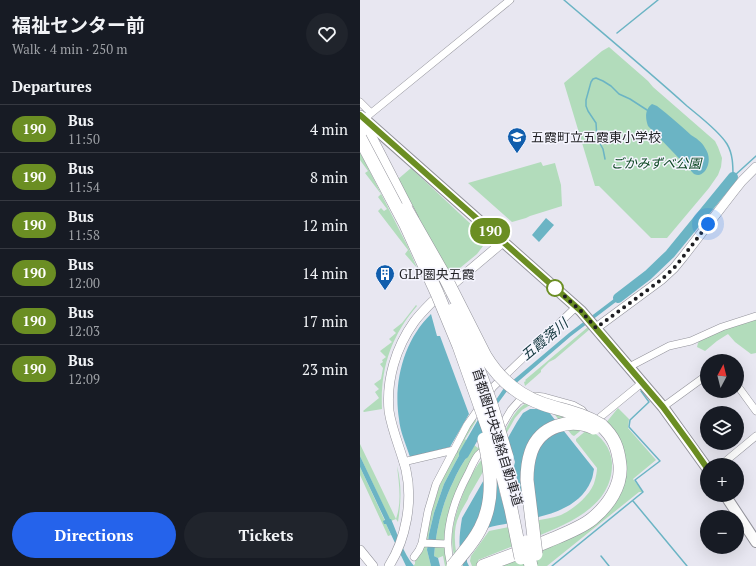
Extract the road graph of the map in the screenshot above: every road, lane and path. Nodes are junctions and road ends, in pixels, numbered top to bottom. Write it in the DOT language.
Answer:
graph roads {
  1 [pos="510,0"];
  2 [pos="360,102"];
  3 [pos="364,116"];
  4 [pos="360,138"];
  5 [pos="756,167"];
  6 [pos="406,209"];
  7 [pos="503,242"];
  8 [pos="576,307"];
  9 [pos="756,316"];
  10 [pos="595,327"];
  11 [pos="459,346"];
  12 [pos="629,367"];
  13 [pos="700,380"];
  14 [pos="643,382"];
  15 [pos="744,395"];
  16 [pos="663,407"];
  17 [pos="756,411"];
  18 [pos="599,428"];
  19 [pos="756,436"];
  20 [pos="454,450"];
  21 [pos="700,458"];
  22 [pos="729,458"];
  23 [pos="403,462"];
  24 [pos="730,502"];
  25 [pos="756,542"];
  26 [pos="422,543"];
  27 [pos="447,544"];
  28 [pos="360,550"];
  29 [pos="414,557"];
  30 [pos="478,565"];
  31 [pos="373,566"];
  32 [pos="389,566"];
  33 [pos="452,566"];
  34 [pos="522,566"];
  35 [pos="531,566"];
  36 [pos="537,566"];
  1 -- 3 [label="street"];
  2 -- 3 [label="street"];
  3 -- 6 [label="highway, 首都圏中央連絡自動車道"];
  3 -- 7 [label="main road"];
  4 -- 11 [label="highway, 首都圏中央連絡自動車道, bridge"];
  5 -- 10 [label="street"];
  6 -- 18 [label="highway, bridge"];
  6 -- 35 [label="highway, 首都圏中央連絡自動車道, bridge"];
  7 -- 8 [label="main road"];
  7 -- 23 [label="street"];
  8 -- 10 [label="main road"];
  8 -- 20 [label="street"];
  9 -- 12 [label="street"];
  10 -- 12 [label="main road"];
  11 -- 33 [label="highway, bridge"];
  11 -- 34 [label="highway, 首都圏中央連絡自動車道, bridge"];
  12 -- 14 [label="main road"];
  13 -- 16 [label="street"];
  14 -- 16 [label="main road"];
  14 -- 27 [label="street"];
  15 -- 17 [label="street"];
  16 -- 21 [label="main road"];
  18 -- 30 [label="highway"];
  18 -- 36 [label="highway, bridge"];
  19 -- 22 [label="street"];
  20 -- 23 [label="street"];
  20 -- 26 [label="street"];
  23 -- 32 [label="street"];
  24 -- 25 [label="main road"];
  26 -- 27 [label="street"];
  26 -- 29 [label="street"];
  27 -- 33 [label="street"];
  28 -- 31 [label="street"];
}
